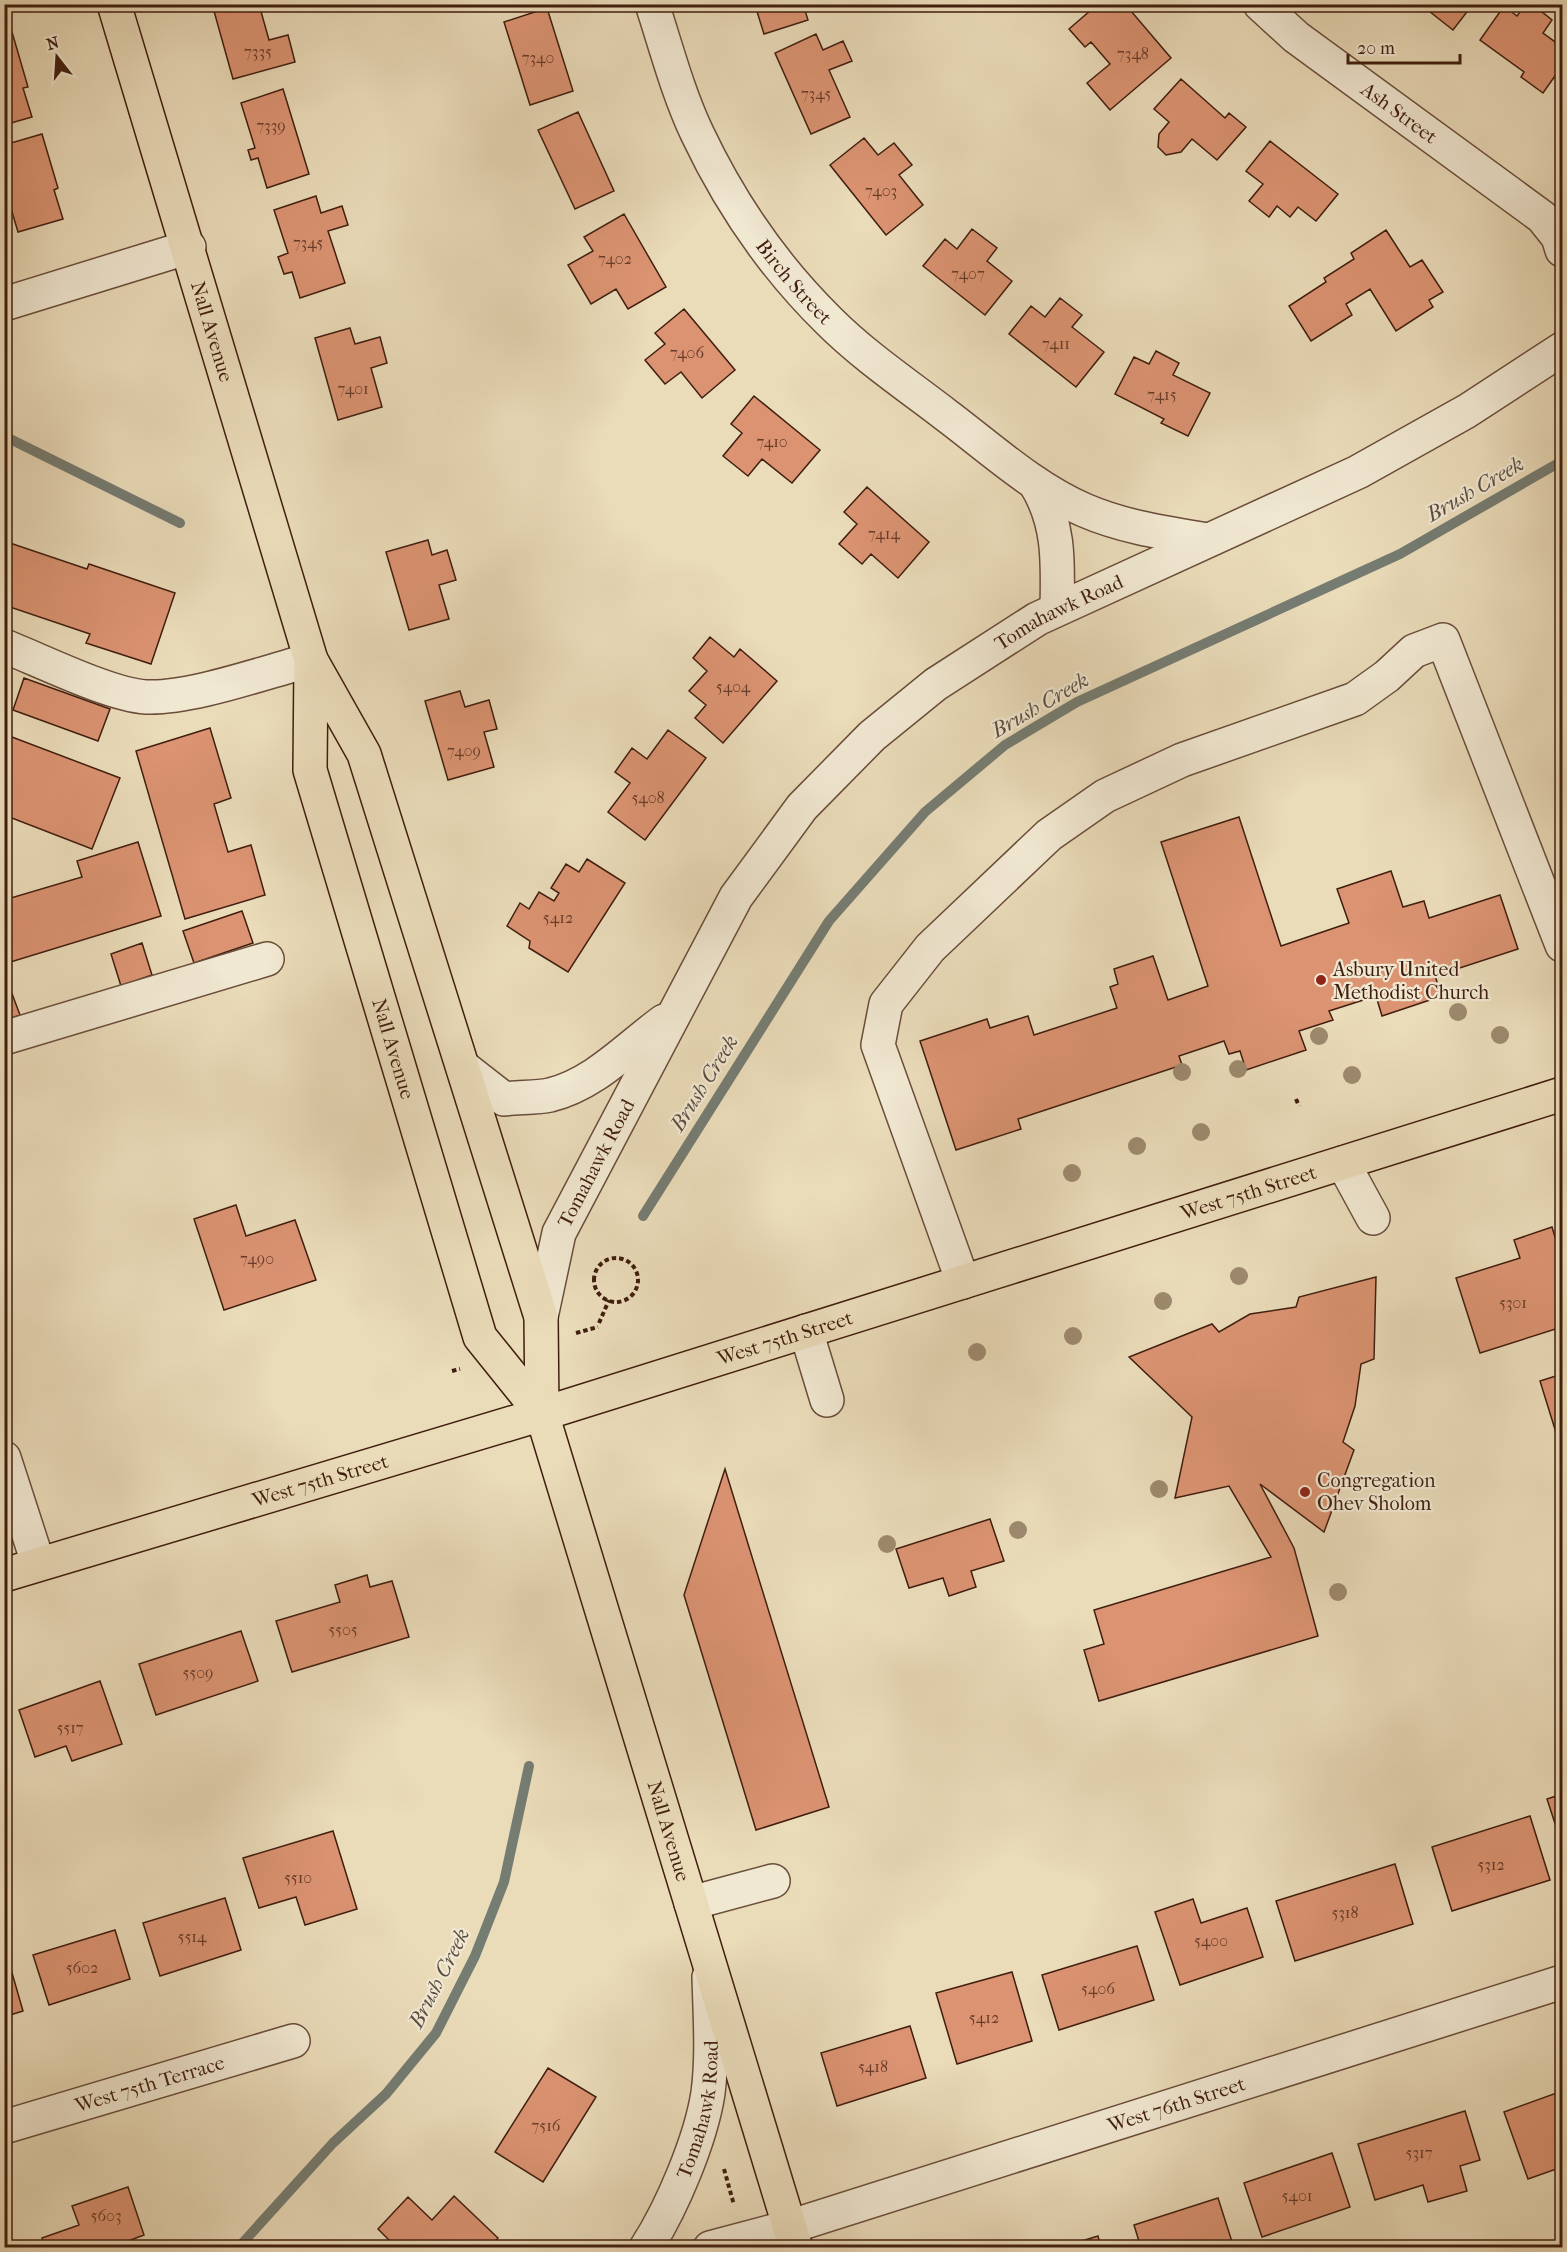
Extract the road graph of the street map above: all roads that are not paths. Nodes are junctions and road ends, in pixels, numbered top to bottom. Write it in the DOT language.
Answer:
graph roads {
  1 [pos="114,4"];
  2 [pos="652,4"];
  3 [pos="1260,4"];
  4 [pos="1552,219"];
  5 [pos="189,247"];
  6 [pos="1563,250"];
  7 [pos="4,304"];
  8 [pos="1563,349"];
  9 [pos="1035,483"];
  10 [pos="1207,540"];
  11 [pos="1056,609"];
  12 [pos="4,646"];
  13 [pos="311,660"];
  14 [pos="1563,945"];
  15 [pos="267,959"];
  16 [pos="672,1015"];
  17 [pos="4,1038"];
  18 [pos="463,1067"];
  19 [pos="1563,1094"];
  20 [pos="1343,1162"];
  21 [pos="1373,1218"];
  22 [pos="963,1282"];
  23 [pos="541,1317"];
  24 [pos="806,1331"];
  25 [pos="827,1400"];
  26 [pos="542,1414"];
  27 [pos="4,1458"];
  28 [pos="38,1563"];
  29 [pos="4,1575"];
  30 [pos="773,1881"];
  31 [pos="691,1903"];
  32 [pos="708,1960"];
  33 [pos="1563,1982"];
  34 [pos="292,2041"];
  35 [pos="4,2127"];
  36 [pos="792,2237"];
  37 [pos="646,2247"];
  38 [pos="710,2247"];
  1 -- 5 [label="main road, Nall Avenue"];
  2 -- 9 [label="street, Birch Street"];
  3 -- 4 [label="street, Ash Street"];
  4 -- 6 [label="street, Ash Street"];
  5 -- 7 [label="street"];
  5 -- 13 [label="main road, Nall Avenue"];
  8 -- 10 [label="street, Tomahawk Road"];
  9 -- 10 [label="street, Birch Street"];
  9 -- 11 [label="street, Birch Street"];
  10 -- 11 [label="street, Tomahawk Road"];
  11 -- 16 [label="street, Tomahawk Road"];
  12 -- 13 [label="street"];
  13 -- 18 [label="main road, Nall Avenue"];
  13 -- 26 [label="main road, Nall Avenue"];
  14 -- 22 [label="street"];
  15 -- 17 [label="street"];
  16 -- 18 [label="street, Tomahawk Road"];
  16 -- 23 [label="street, Tomahawk Road"];
  18 -- 23 [label="main road, Nall Avenue"];
  19 -- 20 [label="main road, West 75th Street"];
  20 -- 21 [label="street"];
  20 -- 22 [label="main road, West 75th Street"];
  22 -- 24 [label="main road, West 75th Street"];
  23 -- 26 [label="main road, Nall Avenue"];
  24 -- 25 [label="street"];
  24 -- 26 [label="main road, West 75th Street"];
  26 -- 28 [label="main road, West 75th Street"];
  26 -- 31 [label="main road, Nall Avenue"];
  27 -- 28 [label="street"];
  28 -- 29 [label="main road, West 75th Street"];
  30 -- 31 [label="street"];
  31 -- 32 [label="main road, Nall Avenue"];
  32 -- 36 [label="main road, Nall Avenue"];
  32 -- 37 [label="street, Tomahawk Road"];
  33 -- 36 [label="street, West 76th Street"];
  34 -- 35 [label="street, West 75th Terrace"];
  36 -- 38 [label="street"];
}
